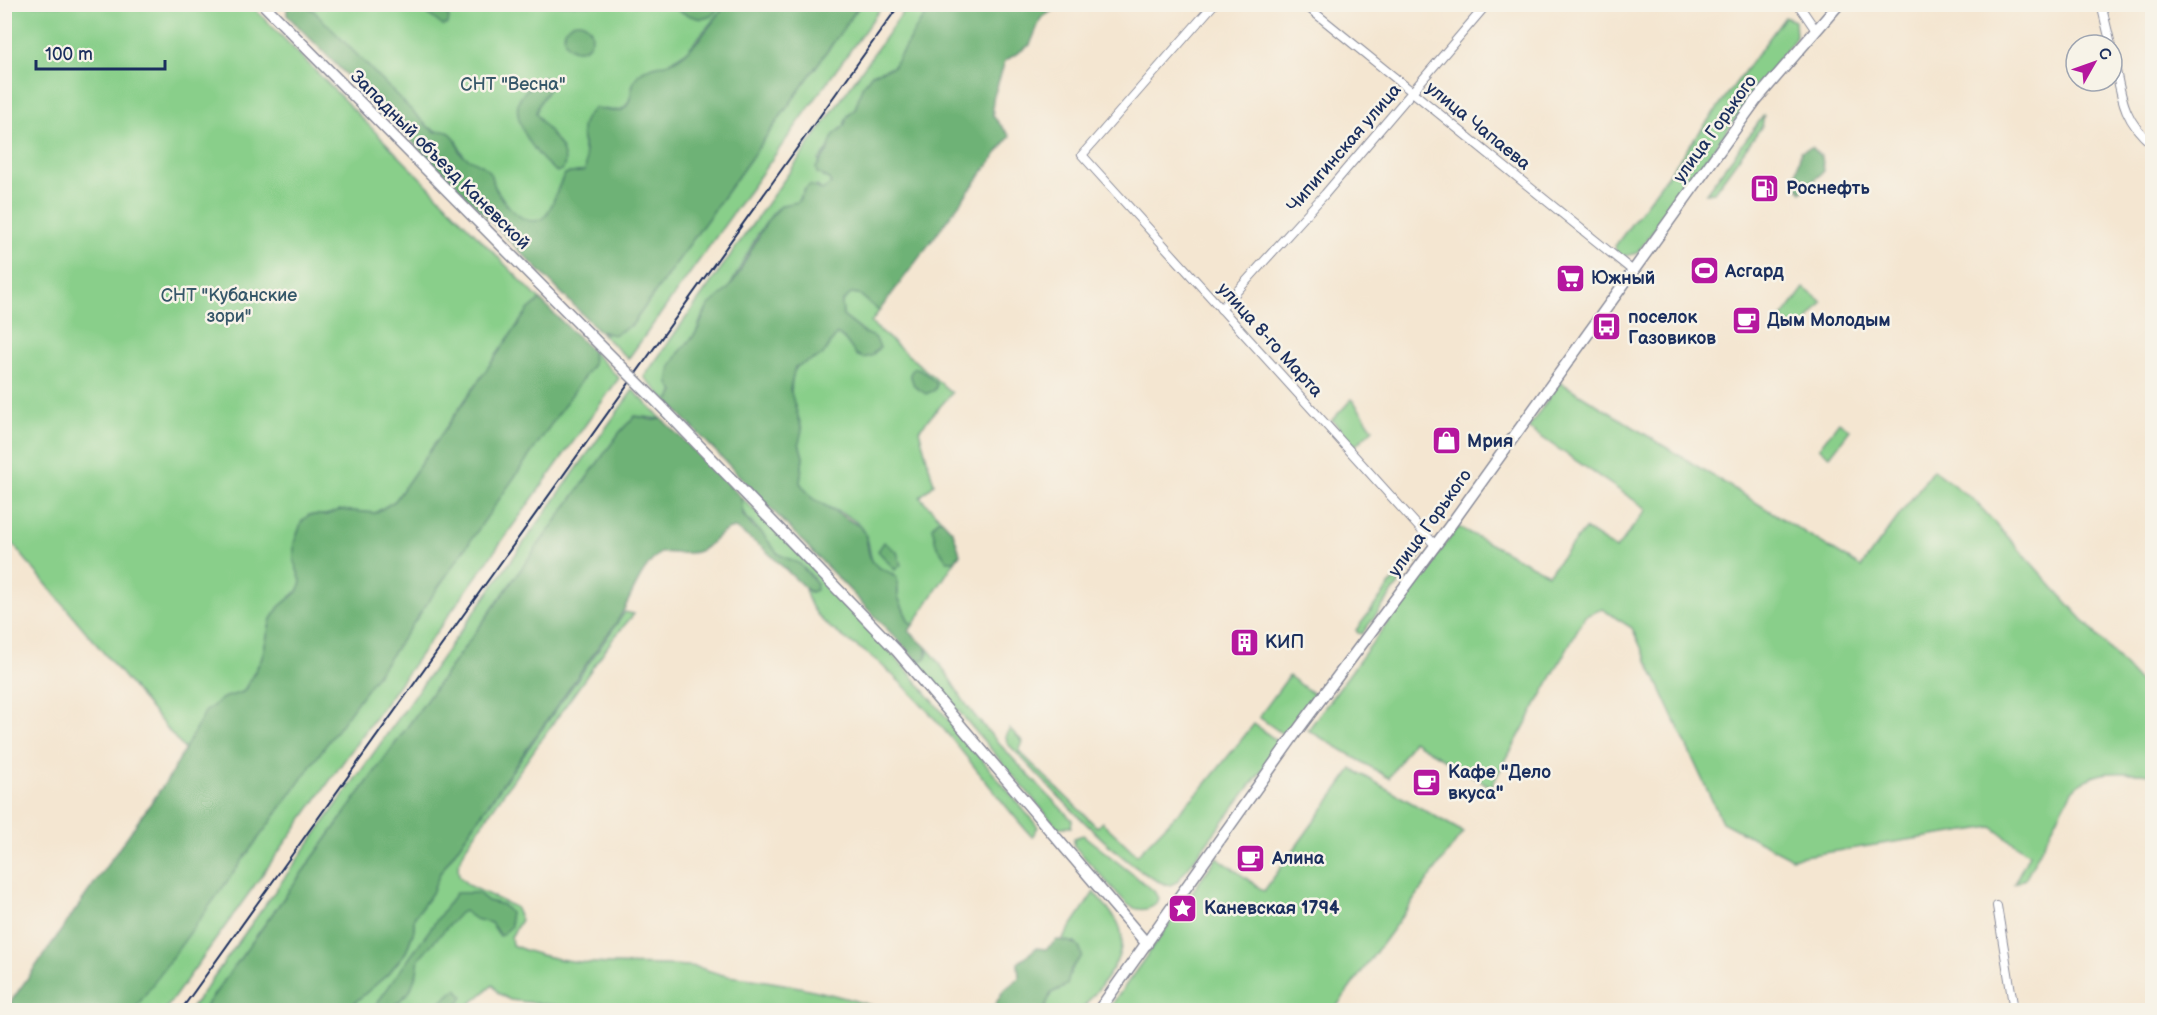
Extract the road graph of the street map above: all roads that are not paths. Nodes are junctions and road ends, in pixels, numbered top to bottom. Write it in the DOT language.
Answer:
graph roads {
  1 [pos="263,4"];
  2 [pos="1214,4"];
  3 [pos="1304,4"];
  4 [pos="1488,4"];
  5 [pos="1798,4"];
  6 [pos="1839,4"];
  7 [pos="2101,4"];
  8 [pos="1815,29"];
  9 [pos="2107,33"];
  10 [pos="1413,93"];
  11 [pos="2122,93"];
  12 [pos="2152,144"];
  13 [pos="1633,271"];
  14 [pos="1221,309"];
  15 [pos="1435,545"];
  16 [pos="1997,906"];
  17 [pos="1147,945"];
  18 [pos="1099,1011"];
  19 [pos="2014,1011"];
  1 -- 17 [label="main road, Западный объезд Каневской, bridge"];
  2 -- 14 [label="street, улица 8-го Марта"];
  3 -- 10 [label="street, улица Чапаева"];
  4 -- 10 [label="street, Чипигинская улица"];
  5 -- 8 [label="street"];
  6 -- 8 [label="main road, улица Горького"];
  7 -- 9 [label="street"];
  8 -- 13 [label="main road, улица Горького"];
  10 -- 13 [label="street, улица Чапаева"];
  10 -- 14 [label="street, Чипигинская улица"];
  11 -- 12 [label="street"];
  13 -- 15 [label="main road, улица Горького"];
  14 -- 15 [label="street, улица 8-го Марта"];
  15 -- 17 [label="main road, улица Горького"];
  16 -- 19 [label="street"];
  17 -- 18 [label="main road, улица Горького"];
}
